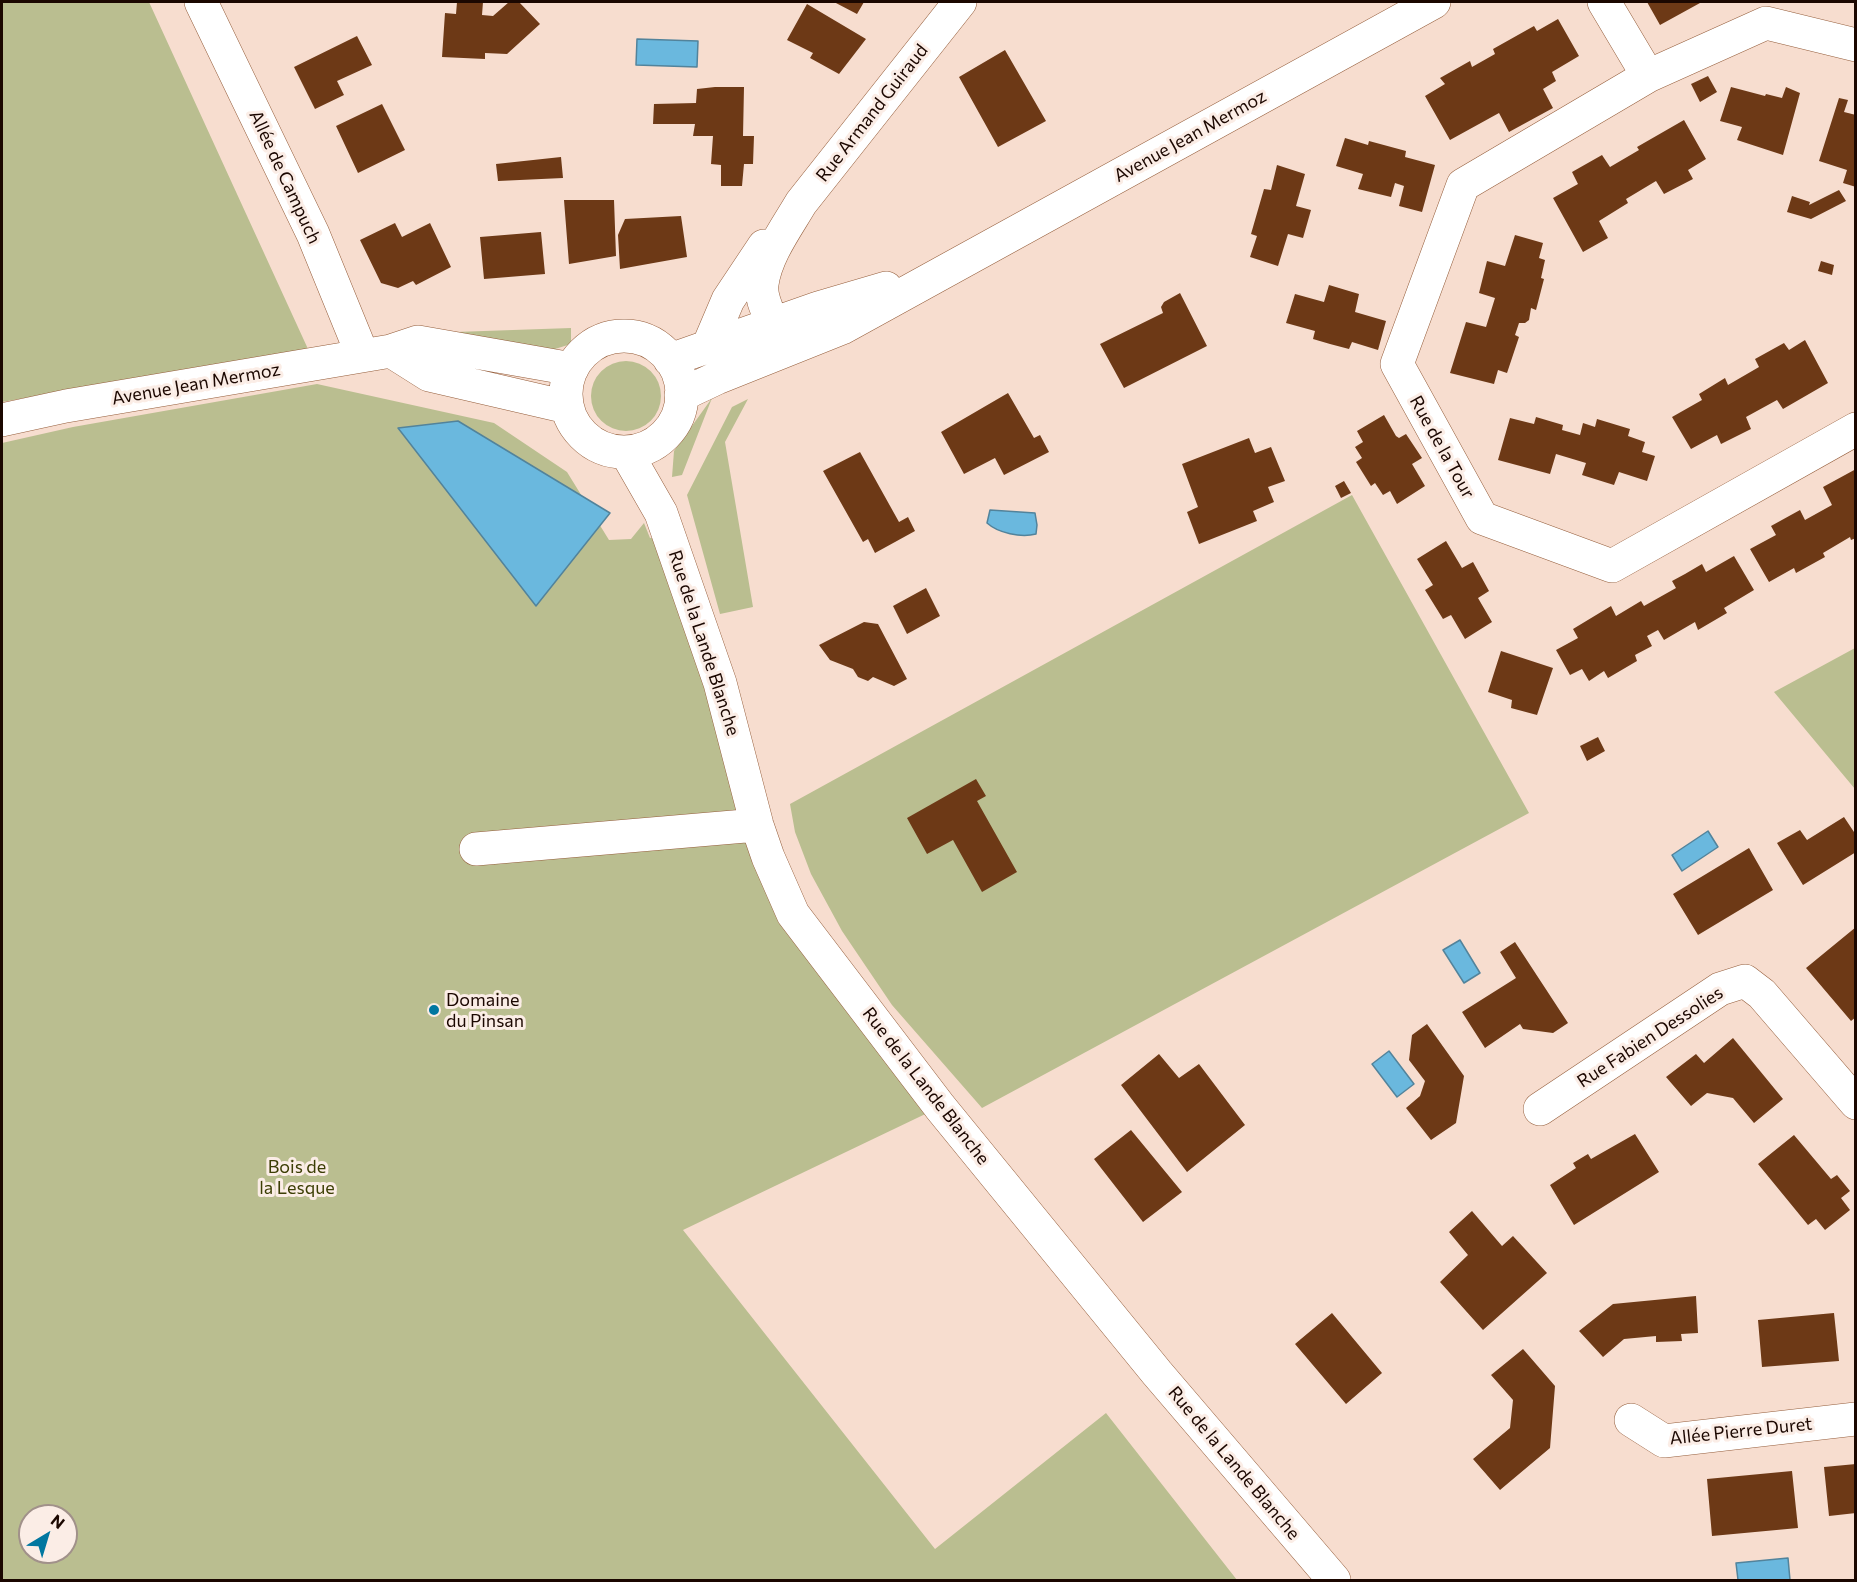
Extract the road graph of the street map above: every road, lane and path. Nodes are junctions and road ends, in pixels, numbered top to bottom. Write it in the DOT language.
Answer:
graph roads {
  1 [pos="201,2"];
  2 [pos="960,2"];
  3 [pos="1434,2"];
  4 [pos="1604,2"];
  5 [pos="1856,45"];
  6 [pos="1648,76"];
  7 [pos="788,226"];
  8 [pos="945,271"];
  9 [pos="773,324"];
  10 [pos="708,347"];
  11 [pos="376,352"];
  12 [pos="670,360"];
  13 [pos="572,369"];
  14 [pos="681,395"];
  15 [pos="567,407"];
  16 [pos="2,420"];
  17 [pos="1856,429"];
  18 [pos="658,440"];
  19 [pos="626,452"];
  20 [pos="661,513"];
  21 [pos="757,825"];
  22 [pos="476,849"];
  23 [pos="1856,1103"];
  24 [pos="1540,1109"];
  25 [pos="1856,1419"];
  26 [pos="1632,1420"];
  27 [pos="1334,1581"];
  1 -- 11 [label="street, Allée de Campuch"];
  2 -- 7 [label="street, Rue Armand Guiraud"];
  3 -- 8 [label="street, Avenue Jean Mermoz"];
  4 -- 6 [label="street"];
  5 -- 6 [label="street, Rue de la Tour"];
  6 -- 17 [label="street, Rue de la Tour"];
  7 -- 9 [label="street, Rue Armand Guiraud"];
  7 -- 10 [label="street, Rue Armand Guiraud"];
  8 -- 9 [label="street, Avenue Jean Mermoz"];
  8 -- 14 [label="street, Avenue Jean Mermoz"];
  9 -- 10 [label="street, Avenue Jean Mermoz"];
  10 -- 12 [label="street, Avenue Jean Mermoz"];
  11 -- 13 [label="street, Avenue Jean Mermoz"];
  11 -- 15 [label="street"];
  11 -- 16 [label="street, Avenue Jean Mermoz"];
  12 -- 13 [label="street"];
  12 -- 14 [label="street"];
  13 -- 15 [label="street"];
  14 -- 18 [label="street"];
  15 -- 19 [label="street"];
  18 -- 19 [label="street"];
  18 -- 20 [label="street, Rue de la Lande Blanche"];
  19 -- 20 [label="street, Rue de la Lande Blanche"];
  20 -- 21 [label="street, Rue de la Lande Blanche"];
  21 -- 22 [label="street"];
  21 -- 27 [label="street, Rue de la Lande Blanche"];
  23 -- 24 [label="street, Rue Fabien Dessolies"];
  25 -- 26 [label="street, Allée Pierre Duret"];
}
